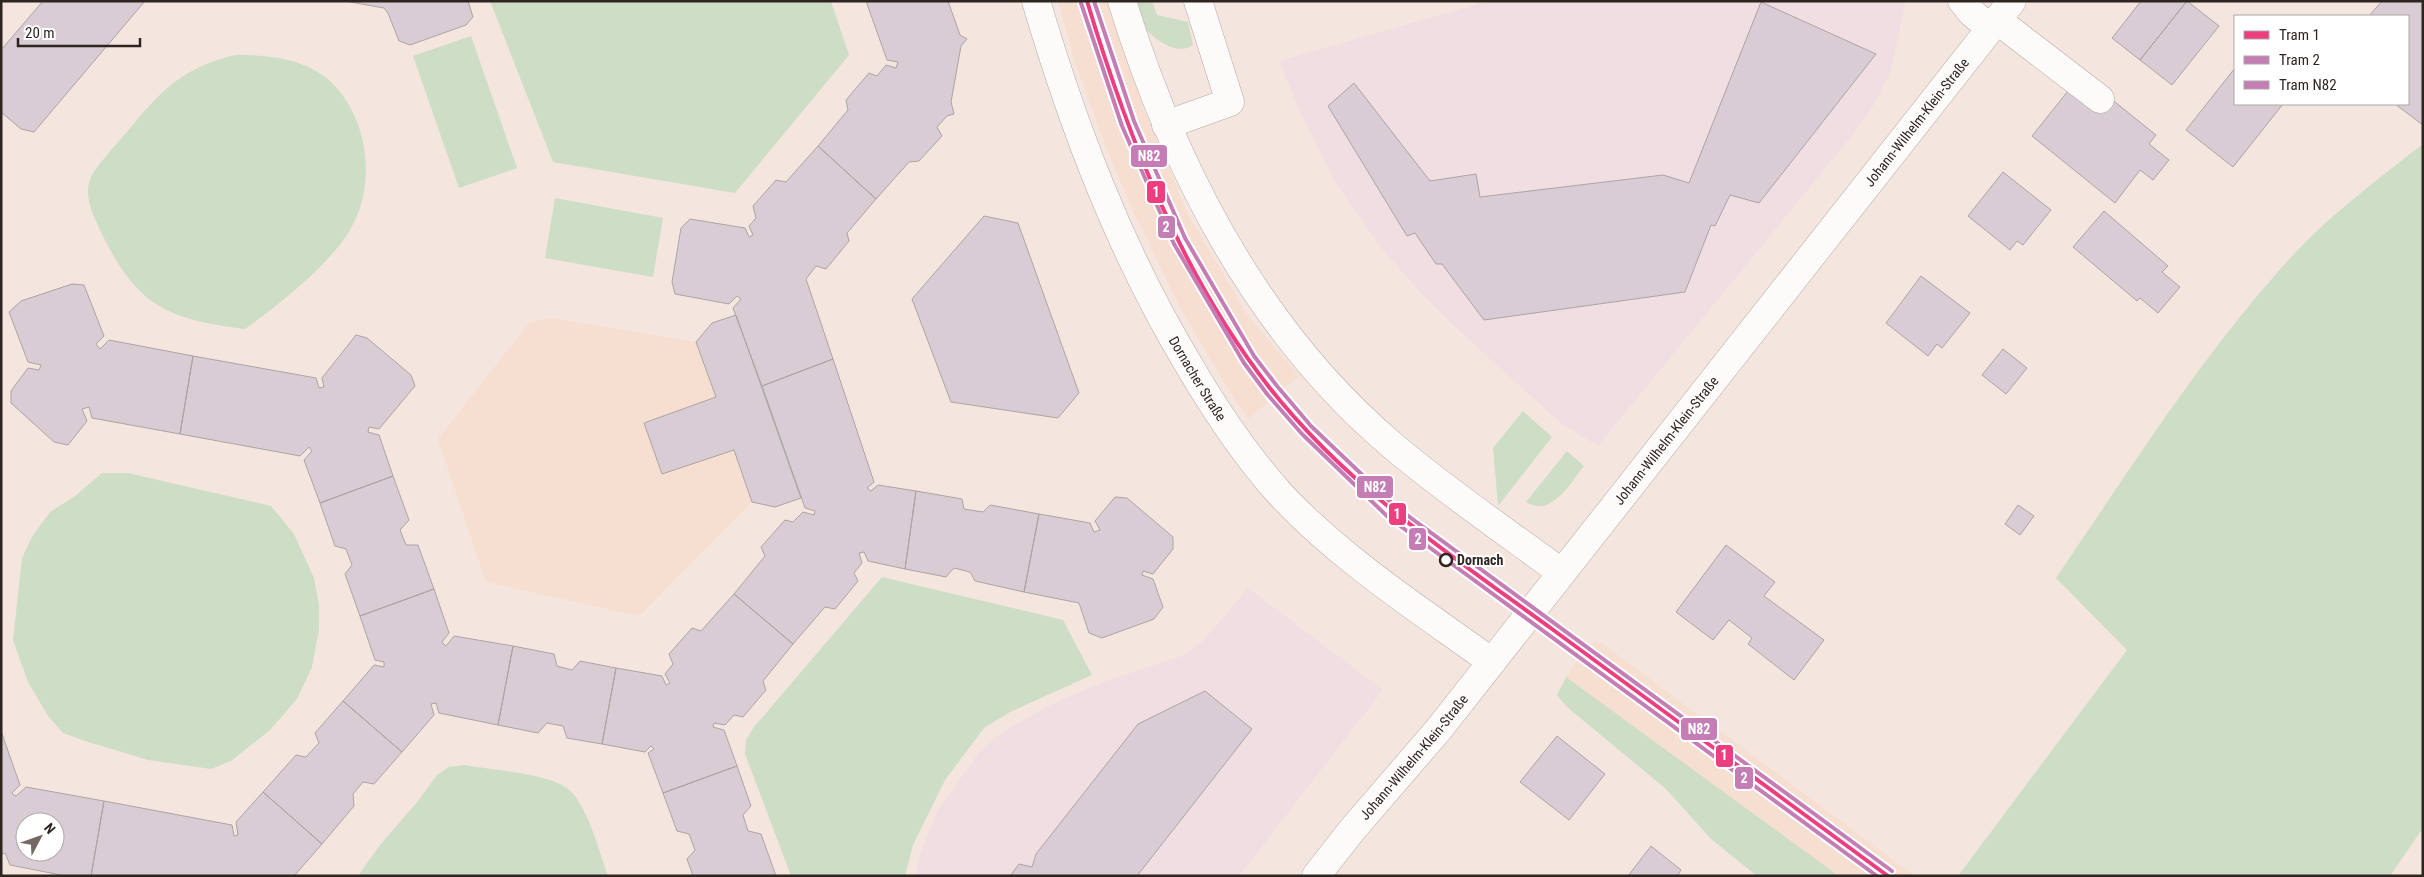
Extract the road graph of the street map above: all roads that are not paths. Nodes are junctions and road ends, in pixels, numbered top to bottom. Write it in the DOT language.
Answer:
graph roads {
  1 [pos="1036,1"];
  2 [pos="1122,1"];
  3 [pos="1198,1"];
  4 [pos="1962,1"];
  5 [pos="2000,16"];
  6 [pos="2100,99"];
  7 [pos="1166,125"];
  8 [pos="1562,573"];
  9 [pos="1492,662"];
  10 [pos="1316,876"];
  1 -- 9 [label="street, Dornacher Straße"];
  2 -- 7 [label="street"];
  3 -- 7 [label="street"];
  4 -- 5 [label="street"];
  5 -- 6 [label="street"];
  5 -- 8 [label="street, Johann-Wilhelm-Klein-Straße"];
  7 -- 8 [label="street"];
  8 -- 9 [label="street, Johann-Wilhelm-Klein-Straße"];
  9 -- 10 [label="street, Johann-Wilhelm-Klein-Straße"];
}
